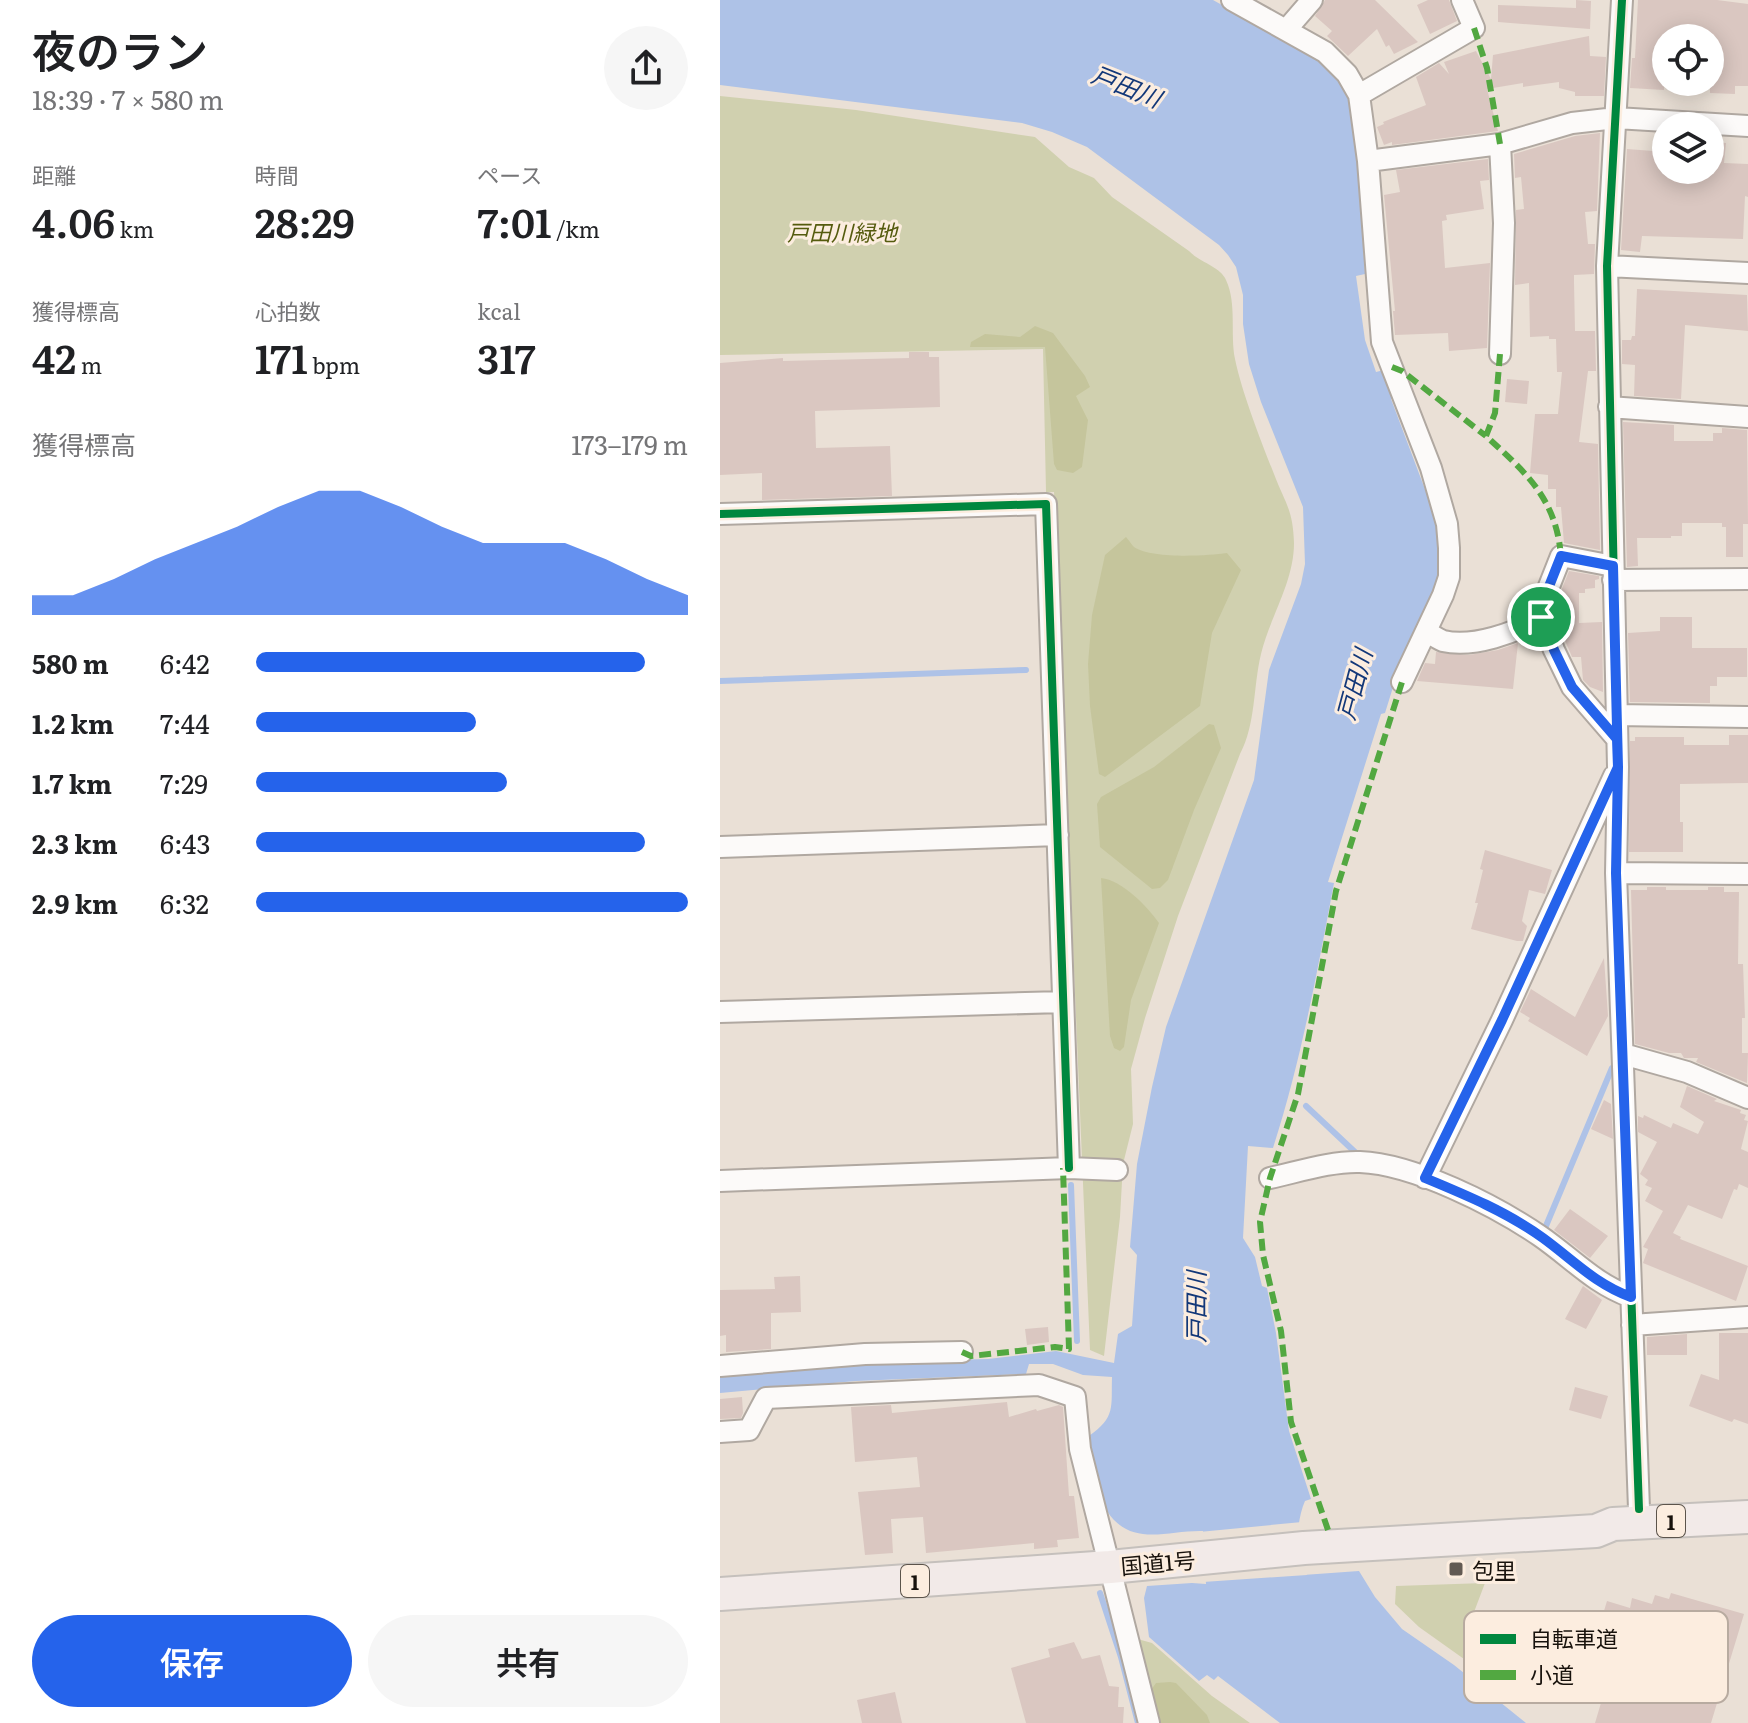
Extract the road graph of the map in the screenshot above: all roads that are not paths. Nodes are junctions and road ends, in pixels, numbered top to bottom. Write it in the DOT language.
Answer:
graph roads {
  1 [pos="1232,0"];
  2 [pos="1312,0"];
  3 [pos="1462,0"];
  4 [pos="1622,0"];
  5 [pos="1286,30"];
  6 [pos="1359,95"];
  7 [pos="1616,118"];
  8 [pos="1748,126"];
  9 [pos="1500,144"];
  10 [pos="1368,161"];
  11 [pos="1607,266"];
  12 [pos="1748,273"];
  13 [pos="1500,354"];
  14 [pos="1609,407"];
  15 [pos="1748,417"];
  16 [pos="720,514"];
  17 [pos="1613,573"];
  18 [pos="1748,579"];
  19 [pos="1541,617"];
  20 [pos="1427,632"];
  21 [pos="1402,682"];
  22 [pos="1616,715"];
  23 [pos="1748,717"];
  24 [pos="1617,739"];
  25 [pos="1618,767"];
  26 [pos="1058,835"];
  27 [pos="720,847"];
  28 [pos="1616,873"];
  29 [pos="1748,874"];
  30 [pos="1063,1002"];
  31 [pos="720,1012"];
  32 [pos="1623,1054"];
  33 [pos="1748,1098"];
  34 [pos="1069,1168"];
  35 [pos="1117,1170"];
  36 [pos="1270,1178"];
  37 [pos="1425,1178"];
  38 [pos="720,1181"];
  39 [pos="1631,1297"];
  40 [pos="1748,1317"];
  41 [pos="1632,1325"];
  42 [pos="962,1352"];
  43 [pos="720,1366"];
  44 [pos="720,1432"];
  45 [pos="1639,1509"];
  46 [pos="1748,1517"];
  47 [pos="1596,1531"];
  48 [pos="1748,1534"];
  49 [pos="1110,1567"];
  50 [pos="720,1594"];
  51 [pos="1149,1723"];
  1 -- 5 [label="street"];
  2 -- 5 [label="street"];
  3 -- 6 [label="street"];
  4 -- 7 [label="street"];
  5 -- 6 [label="street"];
  6 -- 10 [label="street"];
  7 -- 8 [label="street"];
  7 -- 9 [label="street"];
  7 -- 11 [label="street"];
  9 -- 10 [label="street"];
  9 -- 13 [label="street"];
  10 -- 20 [label="street"];
  11 -- 12 [label="street"];
  11 -- 14 [label="street"];
  14 -- 15 [label="street"];
  14 -- 17 [label="street"];
  16 -- 26 [label="street"];
  17 -- 18 [label="street"];
  17 -- 19 [label="street"];
  17 -- 22 [label="street"];
  19 -- 20 [label="street"];
  19 -- 24 [label="street"];
  20 -- 21 [label="street"];
  22 -- 23 [label="street"];
  22 -- 24 [label="street"];
  24 -- 25 [label="street"];
  25 -- 28 [label="street"];
  25 -- 37 [label="street"];
  26 -- 27 [label="street"];
  26 -- 30 [label="street"];
  28 -- 29 [label="street"];
  28 -- 32 [label="street"];
  30 -- 31 [label="street"];
  30 -- 34 [label="street"];
  32 -- 33 [label="street"];
  32 -- 39 [label="street"];
  34 -- 35 [label="street"];
  34 -- 38 [label="street"];
  36 -- 37 [label="street"];
  37 -- 39 [label="street"];
  39 -- 41 [label="street"];
  40 -- 41 [label="street"];
  41 -- 45 [label="street"];
  42 -- 43 [label="street"];
  44 -- 49 [label="street"];
  46 -- 47 [label="highway, 国道1号 / 1"];
  47 -- 48 [label="highway, 国道1号 / 1"];
  47 -- 49 [label="highway, 国道1号 / 1"];
  49 -- 50 [label="highway, 国道1号 / 1"];
  49 -- 51 [label="street"];
}
